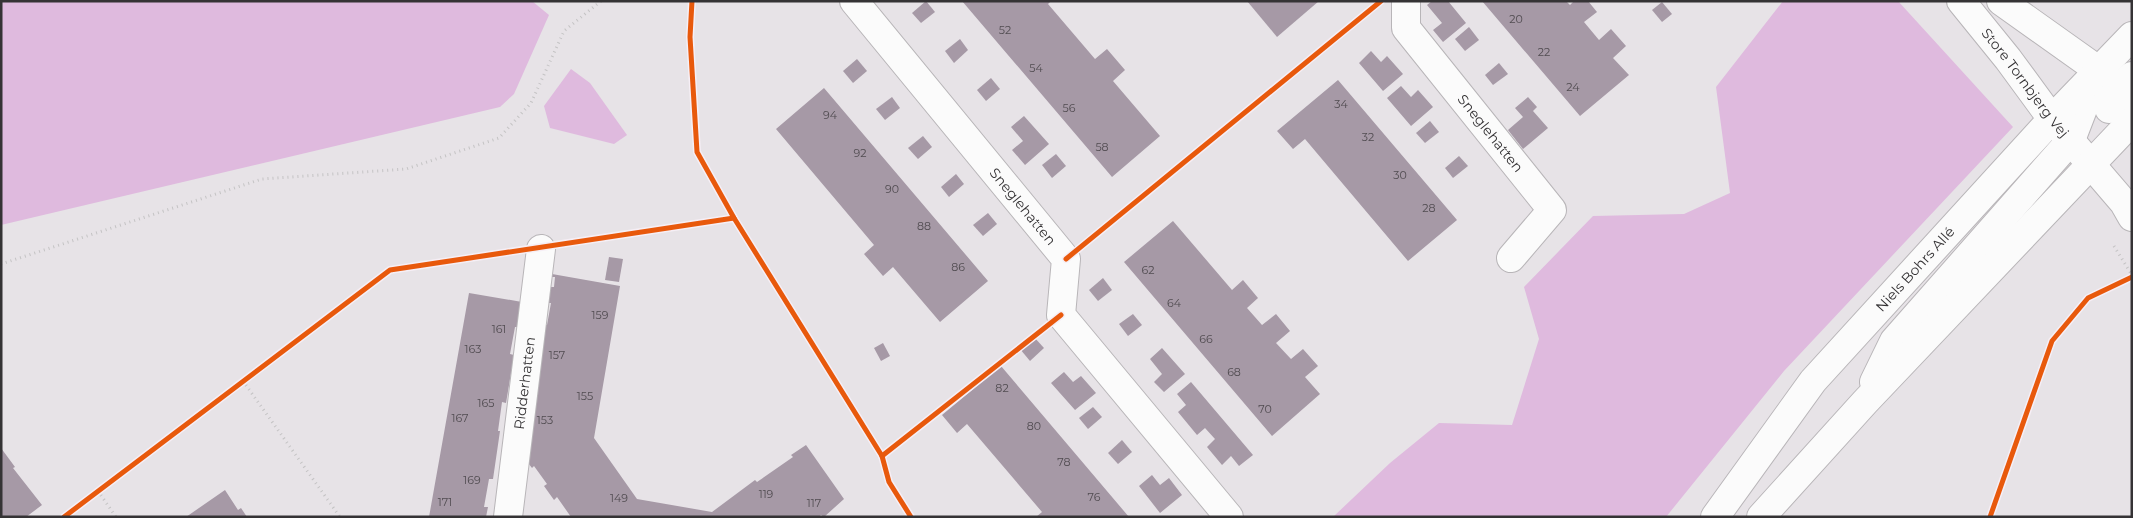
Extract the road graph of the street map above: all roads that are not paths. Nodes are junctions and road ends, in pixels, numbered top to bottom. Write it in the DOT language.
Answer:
graph roads {
  1 [pos="854,1"];
  2 [pos="1406,1"];
  3 [pos="1961,1"];
  4 [pos="2001,1"];
  5 [pos="2132,36"];
  6 [pos="2098,70"];
  7 [pos="2123,85"];
  8 [pos="2052,119"];
  9 [pos="2131,123"];
  10 [pos="2071,140"];
  11 [pos="2091,163"];
  12 [pos="2132,217"];
  13 [pos="541,249"];
  14 [pos="1511,258"];
  15 [pos="1865,402"];
  16 [pos="508,517"];
  17 [pos="1229,517"];
  18 [pos="1715,517"];
  19 [pos="1761,517"];
  1 -- 17 [label="street, Sneglehatten"];
  2 -- 14 [label="street, Sneglehatten"];
  3 -- 8 [label="street, Store Tornbjerg Vej"];
  4 -- 6 [label="street"];
  5 -- 6 [label="street, Niels Bohrs Allé"];
  6 -- 7 [label="street"];
  6 -- 8 [label="street, Niels Bohrs Allé"];
  6 -- 10 [label="street"];
  7 -- 9 [label="street"];
  7 -- 11 [label="street"];
  8 -- 10 [label="street, Store Tornbjerg Vej"];
  8 -- 18 [label="street, Niels Bohrs Allé"];
  9 -- 11 [label="street"];
  10 -- 11 [label="street, Store Tornbjerg Vej"];
  10 -- 15 [label="street"];
  11 -- 12 [label="street, Store Tornbjerg Vej"];
  11 -- 15 [label="street"];
  13 -- 16 [label="street, Ridderhatten"];
  15 -- 19 [label="street"];
}
